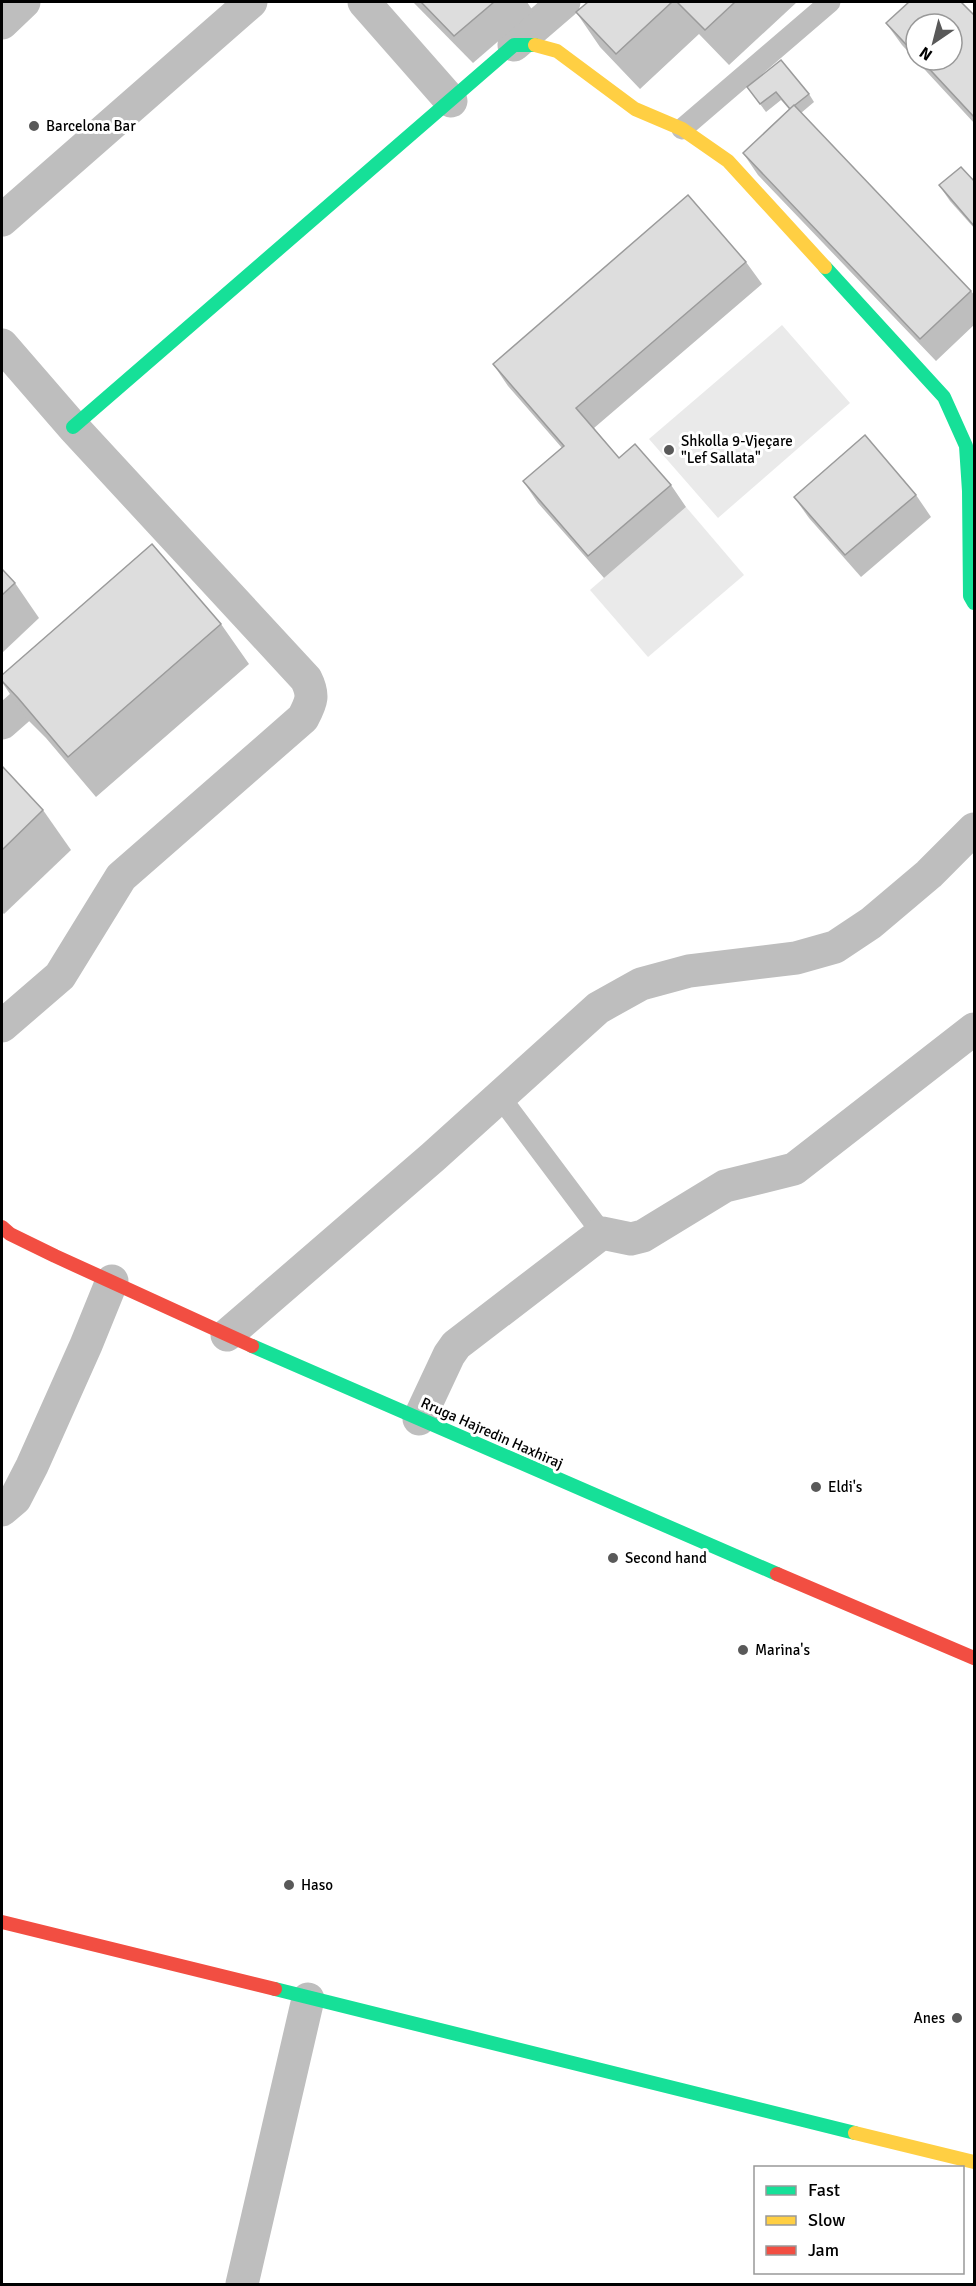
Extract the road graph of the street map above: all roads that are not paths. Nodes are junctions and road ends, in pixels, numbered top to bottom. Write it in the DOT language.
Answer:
graph roads {
  1 [pos="24,2"];
  2 [pos="251,2"];
  3 [pos="364,2"];
  4 [pos="830,2"];
  5 [pos="557,4"];
  6 [pos="2,23"];
  7 [pos="514,45"];
  8 [pos="451,101"];
  9 [pos="682,129"];
  10 [pos="2,220"];
  11 [pos="2,345"];
  12 [pos="73,427"];
  13 [pos="193,556"];
  14 [pos="167,579"];
  15 [pos="975,603"];
  16 [pos="71,662"];
  17 [pos="2,723"];
  18 [pos="975,829"];
  19 [pos="2,1026"];
  20 [pos="975,1029"];
  21 [pos="500,1096"];
  22 [pos="2,1227"];
  23 [pos="602,1233"];
  24 [pos="112,1281"];
  25 [pos="227,1335"];
  26 [pos="419,1419"];
  27 [pos="2,1510"];
  28 [pos="975,1658"];
  29 [pos="2,1922"];
  30 [pos="308,1999"];
  31 [pos="975,2162"];
  32 [pos="242,2284"];
  1 -- 6 [label="street"];
  2 -- 10 [label="street"];
  3 -- 8 [label="street"];
  4 -- 9 [label="lane"];
  5 -- 7 [label="street"];
  7 -- 8 [label="street"];
  7 -- 9 [label="street"];
  8 -- 12 [label="street"];
  9 -- 15 [label="street"];
  11 -- 12 [label="street"];
  12 -- 13 [label="street"];
  13 -- 14 [label="street"];
  13 -- 19 [label="street"];
  16 -- 17 [label="street"];
  18 -- 21 [label="street"];
  20 -- 23 [label="street"];
  21 -- 23 [label="lane"];
  21 -- 25 [label="street"];
  22 -- 24 [label="street, Rruga Hajredin Haxhiraj"];
  23 -- 26 [label="street"];
  24 -- 25 [label="street, Rruga Hajredin Haxhiraj"];
  24 -- 27 [label="street"];
  25 -- 26 [label="street, Rruga Hajredin Haxhiraj"];
  26 -- 28 [label="street, Rruga Hajredin Haxhiraj"];
  29 -- 30 [label="street"];
  30 -- 31 [label="street"];
  30 -- 32 [label="street"];
}
